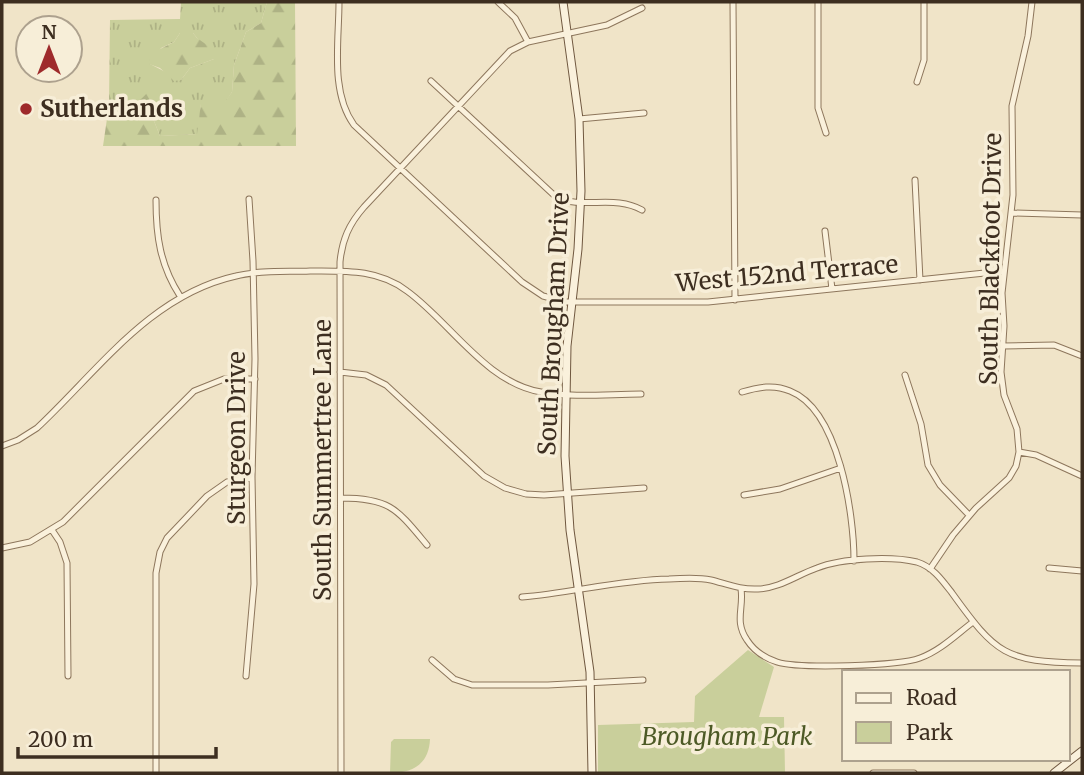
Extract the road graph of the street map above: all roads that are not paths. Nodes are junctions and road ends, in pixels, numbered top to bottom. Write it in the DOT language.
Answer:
graph roads {
  1 [pos="339,2"];
  2 [pos="498,2"];
  3 [pos="563,2"];
  4 [pos="733,2"];
  5 [pos="818,2"];
  6 [pos="924,2"];
  7 [pos="1032,2"];
  8 [pos="642,8"];
  9 [pos="568,34"];
  10 [pos="528,41"];
  11 [pos="431,81"];
  12 [pos="917,82"];
  13 [pos="457,107"];
  14 [pos="643,113"];
  15 [pos="579,119"];
  16 [pos="826,133"];
  17 [pos="400,168"];
  18 [pos="915,180"];
  19 [pos="249,199"];
  20 [pos="156,200"];
  21 [pos="581,202"];
  22 [pos="642,210"];
  23 [pos="1012,213"];
  24 [pos="1082,215"];
  25 [pos="825,231"];
  26 [pos="340,271"];
  27 [pos="1004,271"];
  28 [pos="254,273"];
  29 [pos="920,280"];
  30 [pos="832,289"];
  31 [pos="180,296"];
  32 [pos="735,300"];
  33 [pos="572,301"];
  34 [pos="1003,346"];
  35 [pos="1082,356"];
  36 [pos="340,372"];
  37 [pos="905,375"];
  38 [pos="255,379"];
  39 [pos="742,392"];
  40 [pos="564,394"];
  41 [pos="641,394"];
  42 [pos="2,446"];
  43 [pos="1019,452"];
  44 [pos="841,468"];
  45 [pos="1082,476"];
  46 [pos="252,477"];
  47 [pos="644,488"];
  48 [pos="566,494"];
  49 [pos="744,495"];
  50 [pos="341,498"];
  51 [pos="970,515"];
  52 [pos="52,530"];
  53 [pos="427,545"];
  54 [pos="2,548"];
  55 [pos="854,561"];
  56 [pos="1049,568"];
  57 [pos="930,569"];
  58 [pos="1082,571"];
  59 [pos="579,588"];
  60 [pos="741,589"];
  61 [pos="522,597"];
  62 [pos="973,622"];
  63 [pos="432,660"];
  64 [pos="1082,663"];
  65 [pos="68,676"];
  66 [pos="246,676"];
  67 [pos="643,680"];
  68 [pos="591,682"];
  69 [pos="1069,761"];
  70 [pos="156,773"];
  71 [pos="341,773"];
  72 [pos="592,773"];
  73 [pos="873,773"];
  74 [pos="914,773"];
  75 [pos="1054,773"];
  1 -- 17 [label="street, West 152nd Terrace"];
  2 -- 10 [label="street"];
  3 -- 9 [label="street, South Brougham Drive"];
  4 -- 32 [label="street"];
  5 -- 16 [label="street"];
  6 -- 12 [label="street"];
  7 -- 23 [label="street, South Blackfoot Drive"];
  8 -- 9 [label="street"];
  9 -- 10 [label="street"];
  9 -- 15 [label="street, South Brougham Drive"];
  10 -- 13 [label="street, South Summertree Lane"];
  11 -- 13 [label="street"];
  13 -- 17 [label="street, South Summertree Lane"];
  13 -- 21 [label="street"];
  14 -- 15 [label="street"];
  15 -- 21 [label="street, South Brougham Drive"];
  17 -- 26 [label="street, South Summertree Lane"];
  17 -- 33 [label="street, West 152nd Terrace"];
  18 -- 29 [label="street"];
  19 -- 28 [label="street, Sturgeon Drive"];
  20 -- 31 [label="street"];
  21 -- 22 [label="street"];
  21 -- 33 [label="street, South Brougham Drive"];
  23 -- 24 [label="street"];
  23 -- 27 [label="street, South Blackfoot Drive"];
  25 -- 30 [label="street"];
  26 -- 28 [label="street"];
  26 -- 36 [label="street, South Summertree Lane"];
  26 -- 40 [label="street"];
  27 -- 29 [label="street, West 152nd Terrace"];
  27 -- 34 [label="street, South Blackfoot Drive"];
  28 -- 31 [label="street"];
  28 -- 38 [label="street, Sturgeon Drive"];
  29 -- 30 [label="street, West 152nd Terrace"];
  30 -- 32 [label="street, West 152nd Terrace"];
  31 -- 42 [label="street"];
  32 -- 33 [label="street, West 152nd Terrace"];
  33 -- 40 [label="street, South Brougham Drive"];
  34 -- 35 [label="street"];
  34 -- 43 [label="street, South Blackfoot Drive"];
  36 -- 48 [label="street"];
  36 -- 50 [label="street, South Summertree Lane"];
  37 -- 51 [label="street"];
  38 -- 46 [label="street, Sturgeon Drive"];
  38 -- 52 [label="street"];
  39 -- 44 [label="street"];
  40 -- 41 [label="street"];
  40 -- 48 [label="street, South Brougham Drive"];
  43 -- 45 [label="street"];
  43 -- 51 [label="street"];
  44 -- 49 [label="street"];
  44 -- 55 [label="street"];
  46 -- 66 [label="street, Sturgeon Drive"];
  46 -- 70 [label="street"];
  47 -- 48 [label="street"];
  48 -- 59 [label="street, South Brougham Drive"];
  50 -- 53 [label="street"];
  50 -- 71 [label="street, South Summertree Lane"];
  51 -- 57 [label="street"];
  52 -- 54 [label="street"];
  52 -- 65 [label="street"];
  55 -- 57 [label="street"];
  55 -- 60 [label="street"];
  56 -- 58 [label="street"];
  57 -- 62 [label="street"];
  59 -- 60 [label="street"];
  59 -- 61 [label="street"];
  59 -- 68 [label="street, South Brougham Drive"];
  60 -- 62 [label="street"];
  62 -- 64 [label="street"];
  63 -- 68 [label="street"];
  67 -- 68 [label="street"];
  68 -- 72 [label="street, South Brougham Drive"];
  69 -- 75 [label="street"];
  73 -- 74 [label="street"];
}
